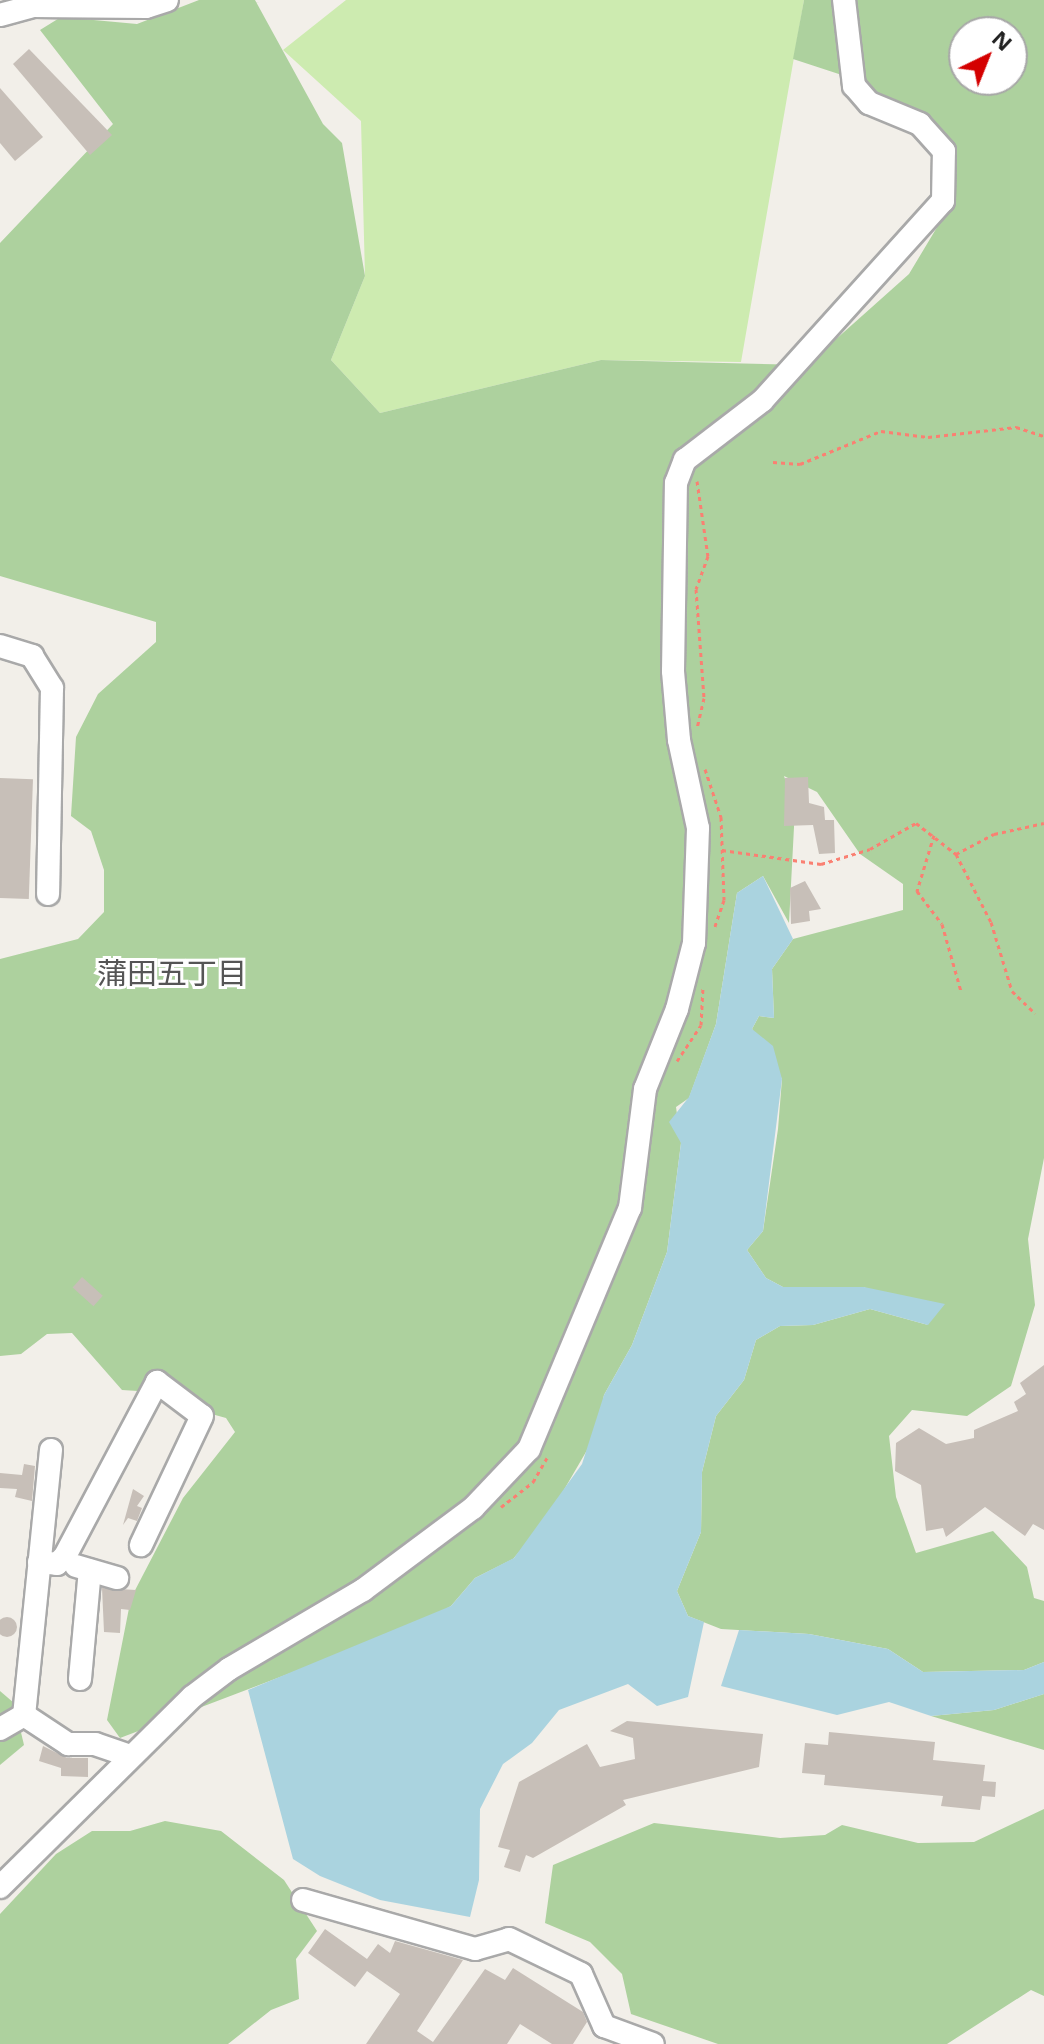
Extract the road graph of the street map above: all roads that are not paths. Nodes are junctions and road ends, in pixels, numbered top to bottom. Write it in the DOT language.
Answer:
graph roads {
  1 [pos="167,0"];
  2 [pos="844,0"];
  3 [pos="0,15"];
  4 [pos="0,646"];
  5 [pos="48,894"];
  6 [pos="51,1450"];
  7 [pos="141,1545"];
  8 [pos="50,1561"];
  9 [pos="90,1570"];
  10 [pos="117,1578"];
  11 [pos="80,1679"];
  12 [pos="24,1715"];
  13 [pos="0,1729"];
  14 [pos="129,1756"];
  15 [pos="0,1887"];
  16 [pos="303,1900"];
  17 [pos="653,2044"];
  1 -- 3 [label="street"];
  2 -- 14 [label="street"];
  4 -- 5 [label="street"];
  6 -- 8 [label="street"];
  7 -- 8 [label="street"];
  8 -- 9 [label="street"];
  8 -- 12 [label="street"];
  9 -- 10 [label="street"];
  9 -- 11 [label="street"];
  12 -- 13 [label="street"];
  12 -- 14 [label="street"];
  14 -- 15 [label="street"];
  16 -- 17 [label="street"];
}
